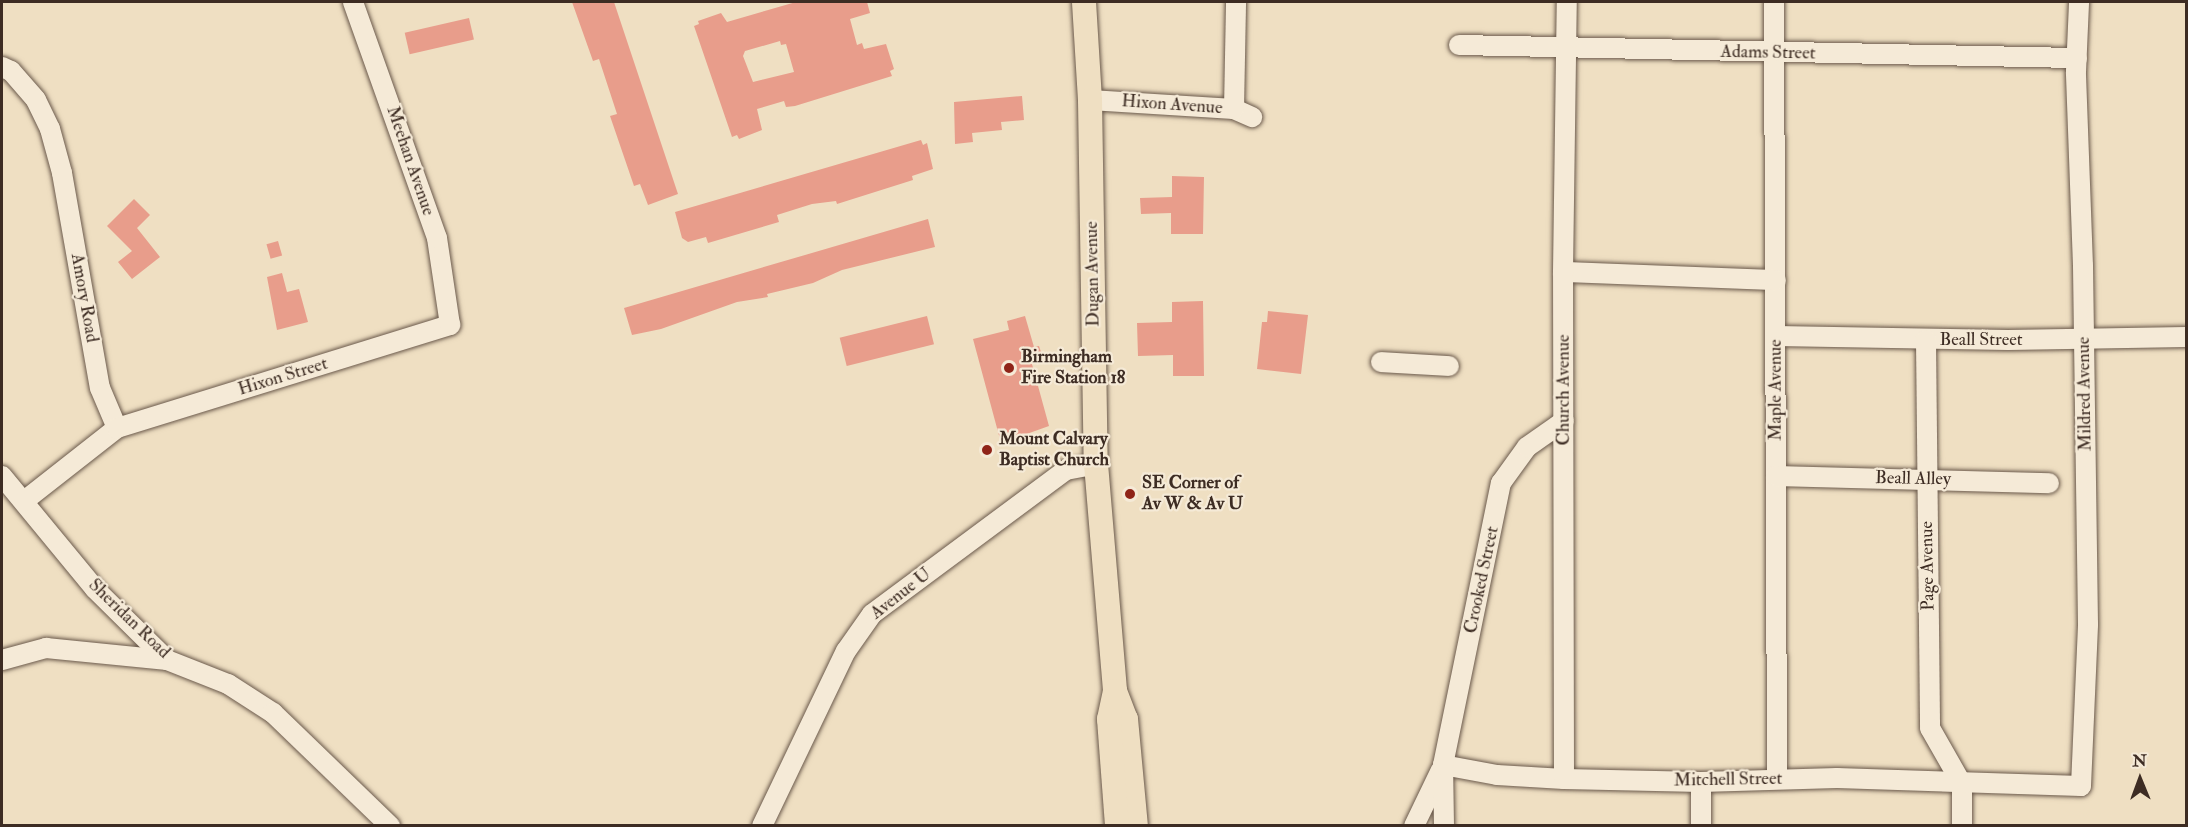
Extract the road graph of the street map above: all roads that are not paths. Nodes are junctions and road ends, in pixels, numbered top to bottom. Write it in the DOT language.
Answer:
graph roads {
  1 [pos="353,2"];
  2 [pos="1084,2"];
  3 [pos="1236,2"];
  4 [pos="1567,2"];
  5 [pos="1774,2"];
  6 [pos="2079,2"];
  7 [pos="1459,45"];
  8 [pos="1566,49"];
  9 [pos="1775,53"];
  10 [pos="2077,58"];
  11 [pos="2,67"];
  12 [pos="1090,100"];
  13 [pos="1234,109"];
  14 [pos="1252,117"];
  15 [pos="1563,272"];
  16 [pos="1776,279"];
  17 [pos="450,325"];
  18 [pos="1776,336"];
  19 [pos="2187,337"];
  20 [pos="1926,340"];
  21 [pos="2084,340"];
  22 [pos="1381,362"];
  23 [pos="1449,366"];
  24 [pos="1564,421"];
  25 [pos="117,428"];
  26 [pos="1096,464"];
  27 [pos="2,476"];
  28 [pos="1776,476"];
  29 [pos="1927,480"];
  30 [pos="2049,483"];
  31 [pos="24,501"];
  32 [pos="2,660"];
  33 [pos="167,660"];
  34 [pos="1115,691"];
  35 [pos="1443,765"];
  36 [pos="1778,778"];
  37 [pos="1564,779"];
  38 [pos="1701,782"];
  39 [pos="1962,784"];
  40 [pos="2081,786"];
  41 [pos="381,823"];
  42 [pos="762,825"];
  43 [pos="1117,825"];
  44 [pos="1136,825"];
  45 [pos="1414,825"];
  46 [pos="1444,825"];
  47 [pos="1701,825"];
  48 [pos="1962,825"];
  1 -- 17 [label="street, Meehan Avenue"];
  2 -- 12 [label="main road, Dugan Avenue"];
  3 -- 13 [label="street"];
  4 -- 8 [label="street, Church Avenue"];
  5 -- 9 [label="street, Maple Avenue"];
  6 -- 10 [label="street, Mildred Avenue"];
  7 -- 8 [label="street, Adams Street"];
  8 -- 9 [label="street, Adams Street"];
  8 -- 15 [label="street, Church Avenue"];
  9 -- 10 [label="street, Adams Street"];
  9 -- 16 [label="street, Maple Avenue"];
  10 -- 21 [label="street, Mildred Avenue"];
  11 -- 25 [label="street, Amory Road"];
  12 -- 13 [label="street, Hixon Avenue"];
  12 -- 26 [label="main road, Dugan Avenue"];
  13 -- 14 [label="street, Hixon Avenue"];
  15 -- 16 [label="street"];
  15 -- 24 [label="street, Church Avenue"];
  16 -- 18 [label="street, Maple Avenue"];
  17 -- 25 [label="street, Hixon Street"];
  18 -- 20 [label="street, Beall Street"];
  18 -- 28 [label="street, Maple Avenue"];
  19 -- 21 [label="street, Beall Street"];
  20 -- 21 [label="street, Beall Street"];
  20 -- 29 [label="street, Page Avenue"];
  21 -- 40 [label="street, Mildred Avenue"];
  22 -- 23 [label="street"];
  24 -- 35 [label="street, Crooked Street"];
  24 -- 37 [label="street, Church Avenue"];
  25 -- 31 [label="street"];
  26 -- 34 [label="main road, Dugan Avenue"];
  26 -- 42 [label="street, Avenue U"];
  27 -- 31 [label="street, Sheridan Road"];
  28 -- 29 [label="street, Beall Alley"];
  28 -- 36 [label="street, Maple Avenue"];
  29 -- 30 [label="street, Beall Alley"];
  29 -- 39 [label="street, Page Avenue"];
  31 -- 33 [label="street, Sheridan Road"];
  32 -- 33 [label="street"];
  33 -- 41 [label="street, Sheridan Road"];
  34 -- 43 [label="main road, Dugan Avenue"];
  34 -- 44 [label="main road, Dugan Avenue"];
  35 -- 37 [label="street, Mitchell Street"];
  35 -- 45 [label="street"];
  35 -- 46 [label="street"];
  36 -- 38 [label="street, Mitchell Street"];
  36 -- 39 [label="street, Mitchell Street"];
  37 -- 38 [label="street, Mitchell Street"];
  38 -- 47 [label="street"];
  39 -- 40 [label="street, Mitchell Street"];
  39 -- 48 [label="street"];
}
